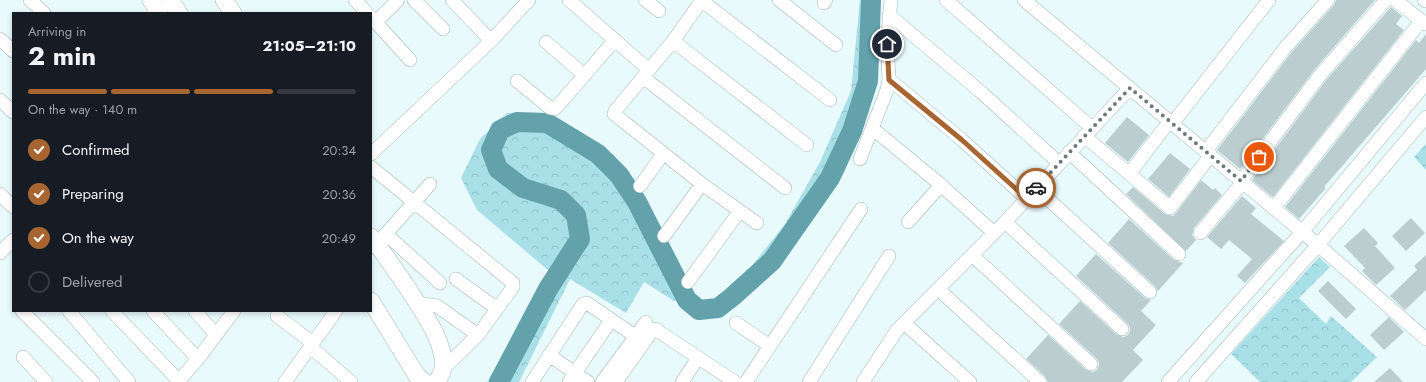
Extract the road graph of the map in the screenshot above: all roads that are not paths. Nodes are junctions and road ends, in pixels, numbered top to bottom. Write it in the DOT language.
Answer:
graph roads {
  1 [pos="30,0"];
  2 [pos="151,0"];
  3 [pos="170,0"];
  4 [pos="212,0"];
  5 [pos="224,0"];
  6 [pos="355,0"];
  7 [pos="398,0"];
  8 [pos="414,0"];
  9 [pos="452,0"];
  10 [pos="569,0"];
  11 [pos="645,0"];
  12 [pos="702,0"];
  13 [pos="779,0"];
  14 [pos="891,0"];
  15 [pos="946,0"];
  16 [pos="1024,0"];
  17 [pos="1269,0"];
  18 [pos="1328,0"];
  19 [pos="1386,0"];
  20 [pos="1395,0"];
  21 [pos="527,1"];
  22 [pos="43,12"];
  23 [pos="158,12"];
  24 [pos="178,12"];
  25 [pos="220,12"];
  26 [pos="232,12"];
  27 [pos="366,12"];
  28 [pos="659,12"];
  29 [pos="889,14"];
  30 [pos="372,17"];
  31 [pos="372,19"];
  32 [pos="1424,23"];
  33 [pos="443,29"];
  34 [pos="0,38"];
  35 [pos="615,40"];
  36 [pos="491,41"];
  37 [pos="673,41"];
  38 [pos="546,42"];
  39 [pos="836,45"];
  40 [pos="12,50"];
  41 [pos="410,60"];
  42 [pos="646,73"];
  43 [pos="584,76"];
  44 [pos="889,80"];
  45 [pos="517,81"];
  46 [pos="1426,83"];
  47 [pos="1130,88"];
  48 [pos="0,100"];
  49 [pos="830,100"];
  50 [pos="12,111"];
  51 [pos="1426,117"];
  52 [pos="1170,123"];
  53 [pos="872,128"];
  54 [pos="1088,132"];
  55 [pos="807,145"];
  56 [pos="1069,152"];
  57 [pos="372,153"];
  58 [pos="1208,153"];
  59 [pos="663,154"];
  60 [pos="860,159"];
  61 [pos="1059,163"];
  62 [pos="372,168"];
  63 [pos="1129,174"];
  64 [pos="1242,182"];
  65 [pos="430,184"];
  66 [pos="702,184"];
  67 [pos="941,185"];
  68 [pos="640,186"];
  69 [pos="785,188"];
  70 [pos="1036,188"];
  71 [pos="0,194"];
  72 [pos="1026,198"];
  73 [pos="414,202"];
  74 [pos="12,206"];
  75 [pos="1274,208"];
  76 [pos="861,209"];
  77 [pos="739,212"];
  78 [pos="908,222"];
  79 [pos="1005,222"];
  80 [pos="757,223"];
  81 [pos="1302,232"];
  82 [pos="994,233"];
  83 [pos="1200,233"];
  84 [pos="664,236"];
  85 [pos="378,238"];
  86 [pos="12,242"];
  87 [pos="1318,245"];
  88 [pos="0,253"];
  89 [pos="1179,254"];
  90 [pos="972,255"];
  91 [pos="889,256"];
  92 [pos="456,279"];
  93 [pos="688,282"];
  94 [pos="440,283"];
  95 [pos="938,289"];
  96 [pos="1150,292"];
  97 [pos="372,303"];
  98 [pos="417,303"];
  99 [pos="496,308"];
  100 [pos="23,312"];
  101 [pos="70,312"];
  102 [pos="113,312"];
  103 [pos="154,312"];
  104 [pos="197,312"];
  105 [pos="233,312"];
  106 [pos="335,312"];
  107 [pos="277,316"];
  108 [pos="611,320"];
  109 [pos="646,322"];
  110 [pos="736,323"];
  111 [pos="904,323"];
  112 [pos="1122,329"];
  113 [pos="216,335"];
  114 [pos="478,335"];
  115 [pos="634,336"];
  116 [pos="1426,339"];
  117 [pos="312,345"];
  118 [pos="770,346"];
  119 [pos="549,355"];
  120 [pos="23,357"];
  121 [pos="698,358"];
  122 [pos="198,359"];
  123 [pos="1091,364"];
  124 [pos="440,376"];
  125 [pos="572,377"];
  126 [pos="46,382"];
  127 [pos="93,382"];
  128 [pos="129,382"];
  129 [pos="179,382"];
  130 [pos="283,382"];
  131 [pos="351,382"];
  132 [pos="425,382"];
  133 [pos="532,382"];
  134 [pos="588,382"];
  135 [pos="602,382"];
  136 [pos="616,382"];
  137 [pos="682,382"];
  138 [pos="735,382"];
  139 [pos="746,382"];
  140 [pos="809,382"];
  141 [pos="863,382"];
  142 [pos="970,382"];
  143 [pos="1040,382"];
  144 [pos="1168,382"];
  145 [pos="1196,382"];
  1 -- 22 [label="street"];
  2 -- 23 [label="main road"];
  3 -- 24 [label="main road"];
  4 -- 25 [label="main road"];
  5 -- 26 [label="main road"];
  6 -- 27 [label="street"];
  7 -- 30 [label="street"];
  8 -- 33 [label="street"];
  9 -- 36 [label="street"];
  10 -- 35 [label="street"];
  11 -- 28 [label="street"];
  12 -- 37 [label="street"];
  12 -- 49 [label="street"];
  13 -- 39 [label="street"];
  14 -- 29 [label="street"];
  15 -- 54 [label="street"];
  16 -- 47 [label="street"];
  17 -- 52 [label="street"];
  18 -- 58 [label="street"];
  19 -- 64 [label="street"];
  20 -- 32 [label="street"];
  21 -- 36 [label="street"];
  29 -- 44 [label="street"];
  29 -- 61 [label="street"];
  31 -- 41 [label="street"];
  32 -- 75 [label="street"];
  34 -- 40 [label="street"];
  35 -- 42 [label="street"];
  35 -- 43 [label="street"];
  36 -- 57 [label="street"];
  37 -- 42 [label="street"];
  37 -- 55 [label="street"];
  38 -- 43 [label="street"];
  42 -- 59 [label="street"];
  42 -- 69 [label="street"];
  43 -- 45 [label="street"];
  44 -- 53 [label="street"];
  44 -- 72 [label="street"];
  46 -- 81 [label="street"];
  47 -- 52 [label="street"];
  47 -- 54 [label="street"];
  48 -- 50 [label="street"];
  51 -- 87 [label="street"];
  52 -- 58 [label="street"];
  52 -- 63 [label="street"];
  53 -- 60 [label="street"];
  53 -- 67 [label="street"];
  54 -- 56 [label="street"];
  54 -- 63 [label="street"];
  56 -- 61 [label="street"];
  56 -- 89 [label="street"];
  58 -- 63 [label="street"];
  58 -- 64 [label="street"];
  59 -- 66 [label="street"];
  59 -- 68 [label="street"];
  61 -- 70 [label="street"];
  62 -- 73 [label="street"];
  64 -- 75 [label="street"];
  64 -- 83 [label="street"];
  65 -- 73 [label="street"];
  66 -- 77 [label="street"];
  66 -- 84 [label="street"];
  67 -- 78 [label="street"];
  67 -- 82 [label="street"];
  70 -- 72 [label="street"];
  70 -- 96 [label="street"];
  71 -- 74 [label="street"];
  72 -- 79 [label="street"];
  73 -- 85 [label="street"];
  73 -- 99 [label="street"];
  75 -- 81 [label="street"];
  76 -- 118 [label="street"];
  77 -- 80 [label="street"];
  77 -- 93 [label="street"];
  79 -- 82 [label="street"];
  79 -- 112 [label="street"];
  81 -- 87 [label="street"];
  81 -- 144 [label="street"];
  82 -- 90 [label="street"];
  85 -- 94 [label="street"];
  85 -- 98 [label="main road"];
  86 -- 88 [label="street"];
  87 -- 116 [label="street"];
  87 -- 145 [label="street"];
  90 -- 95 [label="street"];
  90 -- 123 [label="street"];
  91 -- 140 [label="street"];
  92 -- 99 [label="street"];
  95 -- 111 [label="street"];
  95 -- 143 [label="street"];
  97 -- 132 [label="main road"];
  98 -- 114 [label="street"];
  98 -- 124 [label="main road"];
  99 -- 114 [label="street"];
  100 -- 127 [label="street"];
  101 -- 128 [label="street"];
  102 -- 129 [label="street"];
  103 -- 122 [label="street"];
  104 -- 113 [label="street"];
  105 -- 113 [label="street"];
  106 -- 117 [label="street"];
  107 -- 117 [label="street"];
  108 -- 115 [label="street"];
  108 -- 119 [label="street"];
  108 -- 125 [label="street"];
  109 -- 115 [label="street"];
  110 -- 118 [label="street"];
  111 -- 141 [label="street"];
  111 -- 142 [label="street"];
  113 -- 122 [label="street"];
  114 -- 124 [label="street"];
  115 -- 135 [label="street"];
  117 -- 130 [label="street"];
  117 -- 131 [label="street"];
  118 -- 139 [label="street"];
  119 -- 125 [label="street"];
  119 -- 133 [label="street"];
  120 -- 126 [label="street"];
  121 -- 136 [label="street"];
  121 -- 137 [label="street"];
  121 -- 138 [label="street"];
  122 -- 129 [label="street"];
  125 -- 134 [label="street"];
}
